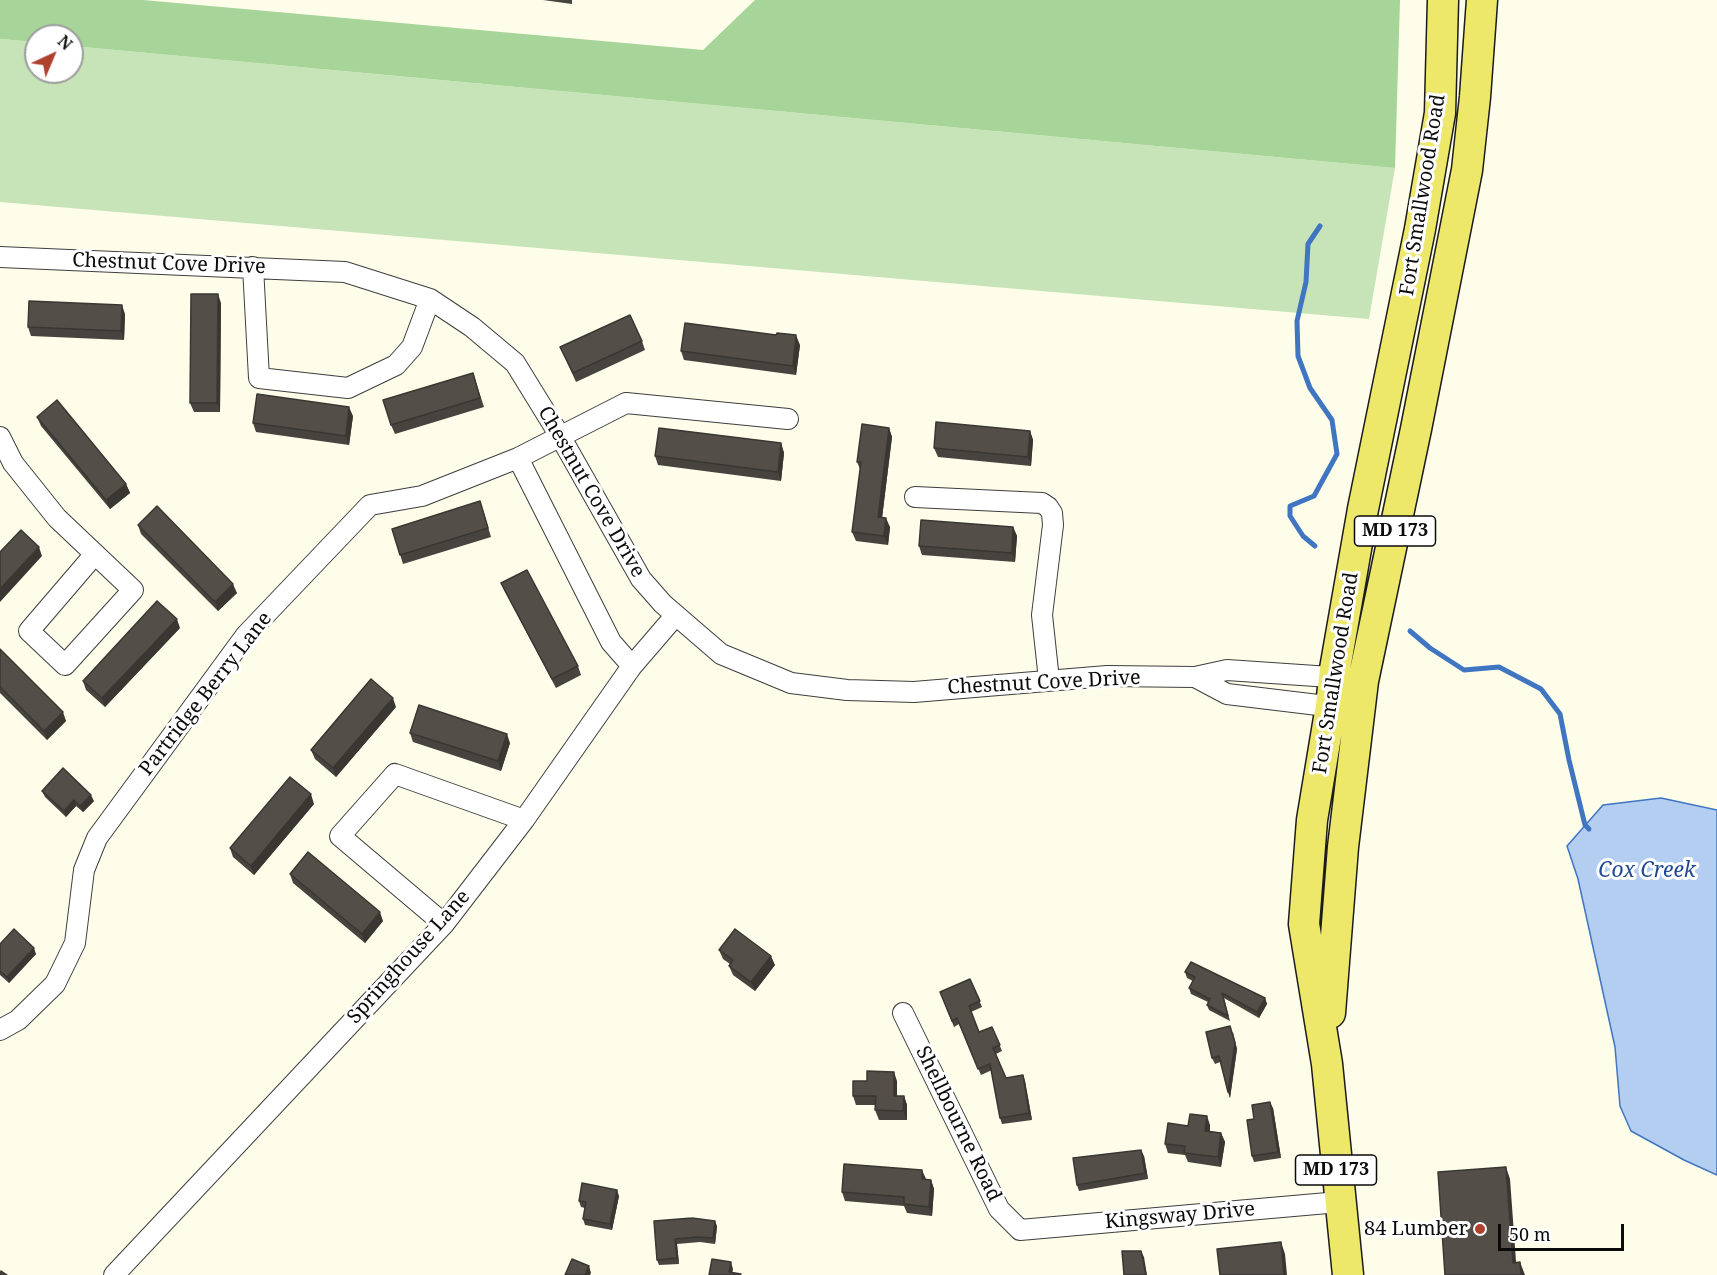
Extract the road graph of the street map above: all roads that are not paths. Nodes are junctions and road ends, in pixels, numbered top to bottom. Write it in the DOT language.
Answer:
graph roads {
  1 [pos="1443,0"];
  2 [pos="1482,0"];
  3 [pos="0,258"];
  4 [pos="253,267"];
  5 [pos="430,299"];
  6 [pos="788,419"];
  7 [pos="560,436"];
  8 [pos="0,437"];
  9 [pos="518,458"];
  10 [pos="915,497"];
  11 [pos="95,554"];
  12 [pos="675,616"];
  13 [pos="632,666"];
  14 [pos="1334,676"];
  15 [pos="1195,677"];
  16 [pos="1049,680"];
  17 [pos="1351,699"];
  18 [pos="524,820"];
  19 [pos="444,924"];
  20 [pos="903,1013"];
  21 [pos="0,1030"];
  22 [pos="1339,1202"];
  23 [pos="1020,1230"];
  24 [pos="114,1275"];
  25 [pos="1348,1275"];
  1 -- 14 [label="main road, Fort Smallwood Road / MD 173"];
  2 -- 17 [label="main road, Fort Smallwood Road / MD 173"];
  3 -- 4 [label="street, Chestnut Cove Drive"];
  4 -- 5 [label="street, Chestnut Cove Drive"];
  4 -- 5 [label="street"];
  5 -- 7 [label="street, Chestnut Cove Drive"];
  6 -- 7 [label="street, Partridge Berry Lane"];
  7 -- 9 [label="street, Partridge Berry Lane"];
  7 -- 12 [label="street, Chestnut Cove Drive"];
  8 -- 11 [label="street"];
  9 -- 13 [label="street"];
  9 -- 21 [label="street, Partridge Berry Lane"];
  10 -- 16 [label="street"];
  11 -- 11 [label="street"];
  12 -- 13 [label="street, Springhouse Lane"];
  12 -- 16 [label="street, Chestnut Cove Drive"];
  13 -- 18 [label="street, Springhouse Lane"];
  14 -- 15 [label="street, Chestnut Cove Drive"];
  14 -- 17 [label="main road, Fort Smallwood Road / MD 173"];
  15 -- 16 [label="street, Chestnut Cove Drive"];
  15 -- 17 [label="street, Chestnut Cove Drive"];
  17 -- 22 [label="main road, Fort Smallwood Road / MD 173"];
  18 -- 19 [label="street, Springhouse Lane"];
  18 -- 19 [label="street"];
  19 -- 24 [label="street, Springhouse Lane"];
  20 -- 23 [label="street, Shellbourne Road"];
  22 -- 23 [label="street, Kingsway Drive"];
  22 -- 25 [label="main road, Fort Smallwood Road / MD 173"];
}
